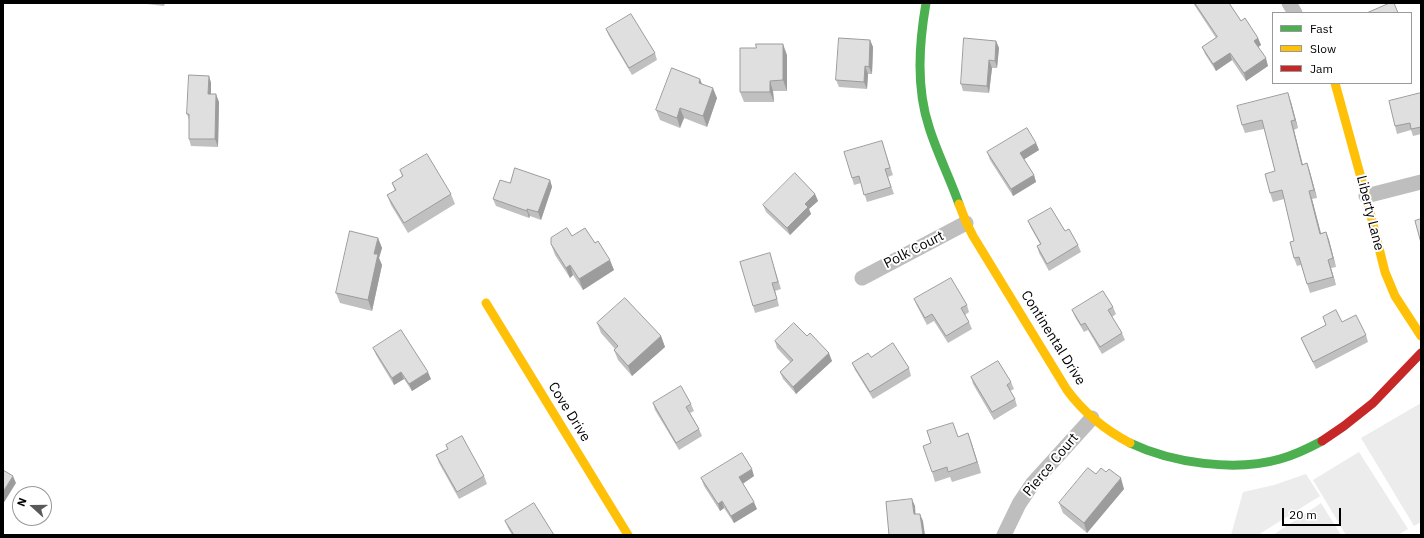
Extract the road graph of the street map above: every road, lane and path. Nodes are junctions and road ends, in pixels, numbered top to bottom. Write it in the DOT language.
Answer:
graph roads {
  1 [pos="926,3"];
  2 [pos="1289,3"];
  3 [pos="1294,12"];
  4 [pos="1335,84"];
  5 [pos="1421,182"];
  6 [pos="1366,196"];
  7 [pos="966,223"];
  8 [pos="862,278"];
  9 [pos="486,303"];
  10 [pos="1421,336"];
  11 [pos="1421,353"];
  12 [pos="1092,418"];
  13 [pos="628,535"];
  14 [pos="1004,535"];
  1 -- 7 [label="street, Continental Drive"];
  2 -- 3 [label="street"];
  4 -- 6 [label="street, Liberty Lane"];
  5 -- 6 [label="street"];
  6 -- 10 [label="street, Liberty Lane"];
  7 -- 8 [label="street, Polk Court"];
  7 -- 12 [label="street, Continental Drive"];
  9 -- 13 [label="street, Cove Drive"];
  11 -- 12 [label="street, Continental Drive"];
  12 -- 14 [label="street, Pierce Court"];
}
